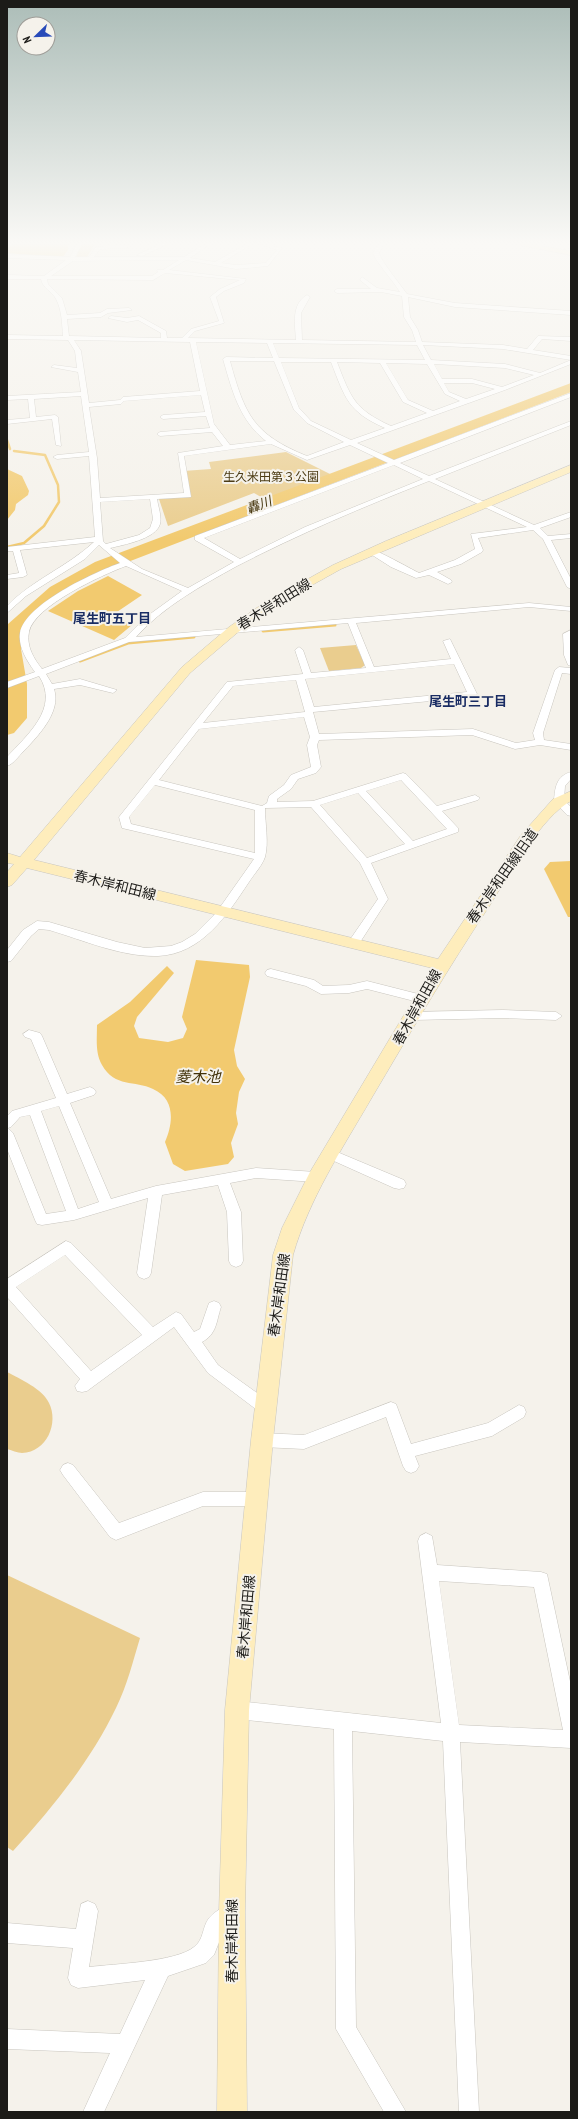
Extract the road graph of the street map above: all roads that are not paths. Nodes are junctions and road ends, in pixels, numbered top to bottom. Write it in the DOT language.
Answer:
graph roads {
  1 [pos="72,343"];
  2 [pos="193,343"];
  3 [pos="270,343"];
  4 [pos="412,343"];
  5 [pos="419,343"];
  6 [pos="535,343"];
  7 [pos="529,351"];
  8 [pos="571,358"];
  9 [pos="276,360"];
  10 [pos="333,360"];
  11 [pos="382,361"];
  12 [pos="429,362"];
  13 [pos="571,362"];
  14 [pos="54,367"];
  15 [pos="80,370"];
  16 [pos="541,375"];
  17 [pos="440,380"];
  18 [pos="503,389"];
  19 [pos="204,393"];
  20 [pos="83,394"];
  21 [pos="571,395"];
  22 [pos="31,397"];
  23 [pos="7,398"];
  24 [pos="467,402"];
  25 [pos="85,405"];
  26 [pos="209,414"];
  27 [pos="434,414"];
  28 [pos="163,417"];
  29 [pos="33,419"];
  30 [pos="7,422"];
  31 [pos="571,423"];
  32 [pos="392,429"];
  33 [pos="214,430"];
  34 [pos="160,434"];
  35 [pos="272,442"];
  36 [pos="352,443"];
  37 [pos="59,445"];
  38 [pos="229,449"];
  39 [pos="92,454"];
  40 [pos="57,457"];
  41 [pos="394,462"];
  42 [pos="571,468"];
  43 [pos="432,479"];
  44 [pos="153,497"];
  45 [pos="97,500"];
  46 [pos="483,505"];
  47 [pos="571,514"];
  48 [pos="535,528"];
  49 [pos="571,536"];
  50 [pos="546,538"];
  51 [pos="101,542"];
  52 [pos="16,548"];
  53 [pos="7,549"];
  54 [pos="372,551"];
  55 [pos="239,562"];
  56 [pos="128,563"];
  57 [pos="430,572"];
  58 [pos="7,578"];
  59 [pos="448,582"];
  60 [pos="571,587"];
  61 [pos="188,590"];
  62 [pos="571,609"];
  63 [pos="7,611"];
  64 [pos="351,620"];
  65 [pos="233,630"];
  66 [pos="571,633"];
  67 [pos="128,640"];
  68 [pos="447,641"];
  69 [pos="299,650"];
  70 [pos="457,662"];
  71 [pos="571,663"];
  72 [pos="371,670"];
  73 [pos="571,671"];
  74 [pos="41,672"];
  75 [pos="304,676"];
  76 [pos="8,684"];
  77 [pos="48,687"];
  78 [pos="113,690"];
  79 [pos="309,712"];
  80 [pos="196,726"];
  81 [pos="315,737"];
  82 [pos="540,742"];
  83 [pos="571,747"];
  84 [pos="7,763"];
  85 [pos="571,775"];
  86 [pos="152,781"];
  87 [pos="360,790"];
  88 [pos="475,798"];
  89 [pos="565,798"];
  90 [pos="314,804"];
  91 [pos="272,805"];
  92 [pos="260,808"];
  93 [pos="436,810"];
  94 [pos="571,813"];
  95 [pos="411,845"];
  96 [pos="260,857"];
  97 [pos="7,858"];
  98 [pos="24,862"];
  99 [pos="365,862"];
  100 [pos="7,882"];
  101 [pos="225,912"];
  102 [pos="353,944"];
  103 [pos="7,958"];
  104 [pos="442,965"];
  105 [pos="271,973"];
  106 [pos="418,1008"];
  107 [pos="556,1016"];
  108 [pos="29,1034"];
  109 [pos="90,1092"];
  110 [pos="62,1100"];
  111 [pos="34,1109"];
  112 [pos="7,1124"];
  113 [pos="7,1133"];
  114 [pos="10,1146"];
  115 [pos="330,1154"];
  116 [pos="316,1177"];
  117 [pos="222,1179"];
  118 [pos="400,1184"];
  119 [pos="156,1191"];
  120 [pos="106,1206"];
  121 [pos="74,1215"];
  122 [pos="236,1261"];
  123 [pos="144,1273"];
  124 [pos="7,1287"];
  125 [pos="214,1307"];
  126 [pos="152,1336"];
  127 [pos="192,1340"];
  128 [pos="266,1408"];
  129 [pos="519,1412"];
  130 [pos="262,1440"];
  131 [pos="406,1452"];
  132 [pos="411,1466"];
  133 [pos="68,1470"];
  134 [pos="257,1499"];
  135 [pos="426,1541"];
  136 [pos="431,1572"];
  137 [pos="237,1710"];
  138 [pos="343,1722"];
  139 [pos="571,1728"];
  140 [pos="451,1733"];
  141 [pos="571,1739"];
  142 [pos="88,1911"];
  143 [pos="232,1912"];
  144 [pos="7,1933"];
  145 [pos="84,1939"];
  146 [pos="161,1970"];
  147 [pos="7,2039"];
  148 [pos="126,2044"];
  149 [pos="93,2112"];
  150 [pos="232,2112"];
  151 [pos="396,2112"];
  152 [pos="469,2112"];
  1 -- 15 [label="street"];
  2 -- 19 [label="street"];
  3 -- 9 [label="street"];
  4 -- 5 [label="street"];
  5 -- 7 [label="street"];
  5 -- 12 [label="street"];
  6 -- 7 [label="street"];
  7 -- 8 [label="street"];
  9 -- 10 [label="street"];
  9 -- 35 [label="street"];
  9 -- 36 [label="street"];
  10 -- 11 [label="street"];
  10 -- 32 [label="street"];
  11 -- 12 [label="street"];
  11 -- 27 [label="street"];
  12 -- 16 [label="street"];
  12 -- 17 [label="street"];
  13 -- 16 [label="street"];
  14 -- 15 [label="street"];
  15 -- 20 [label="street"];
  16 -- 18 [label="street"];
  17 -- 18 [label="street"];
  17 -- 24 [label="street"];
  18 -- 24 [label="street"];
  19 -- 25 [label="street"];
  19 -- 26 [label="street"];
  20 -- 22 [label="street"];
  20 -- 25 [label="street"];
  21 -- 41 [label="street"];
  22 -- 23 [label="street"];
  22 -- 29 [label="street"];
  24 -- 27 [label="street"];
  25 -- 39 [label="street"];
  26 -- 28 [label="street"];
  26 -- 33 [label="street"];
  27 -- 32 [label="street"];
  29 -- 30 [label="street"];
  29 -- 37 [label="street"];
  31 -- 43 [label="street"];
  32 -- 36 [label="street"];
  33 -- 34 [label="street"];
  33 -- 38 [label="street"];
  35 -- 36 [label="street"];
  35 -- 38 [label="street"];
  36 -- 41 [label="street"];
  38 -- 44 [label="street"];
  39 -- 40 [label="street"];
  39 -- 45 [label="street"];
  41 -- 43 [label="street"];
  41 -- 55 [label="street"];
  42 -- 46 [label="main road, 春木岸和田線"];
  43 -- 46 [label="street"];
  43 -- 55 [label="street"];
  44 -- 45 [label="street"];
  44 -- 51 [label="street"];
  45 -- 51 [label="street"];
  46 -- 48 [label="street"];
  46 -- 54 [label="main road, 春木岸和田線"];
  47 -- 48 [label="street"];
  48 -- 50 [label="street"];
  48 -- 57 [label="street"];
  49 -- 50 [label="street"];
  50 -- 60 [label="street"];
  51 -- 52 [label="street"];
  51 -- 56 [label="street"];
  51 -- 63 [label="street"];
  52 -- 53 [label="street"];
  52 -- 58 [label="street"];
  54 -- 57 [label="street"];
  54 -- 65 [label="main road, 春木岸和田線"];
  55 -- 61 [label="street"];
  56 -- 61 [label="street"];
  56 -- 74 [label="street"];
  57 -- 59 [label="street"];
  61 -- 67 [label="street"];
  62 -- 64 [label="street"];
  64 -- 65 [label="street"];
  64 -- 72 [label="street"];
  65 -- 67 [label="street"];
  65 -- 98 [label="main road, 春木岸和田線"];
  66 -- 71 [label="street"];
  67 -- 74 [label="street"];
  68 -- 70 [label="street"];
  69 -- 75 [label="street"];
  70 -- 72 [label="street"];
  70 -- 79 [label="street"];
  72 -- 75 [label="street"];
  73 -- 82 [label="street"];
  74 -- 76 [label="street"];
  74 -- 77 [label="street"];
  75 -- 79 [label="street"];
  75 -- 80 [label="street"];
  77 -- 78 [label="street"];
  77 -- 84 [label="street"];
  79 -- 80 [label="street"];
  79 -- 81 [label="street"];
  80 -- 86 [label="street"];
  81 -- 82 [label="street"];
  81 -- 91 [label="street"];
  82 -- 83 [label="street"];
  85 -- 89 [label="street"];
  86 -- 92 [label="street"];
  86 -- 96 [label="street"];
  87 -- 90 [label="street"];
  87 -- 93 [label="street"];
  87 -- 95 [label="street"];
  88 -- 93 [label="street"];
  89 -- 94 [label="street"];
  89 -- 104 [label="main road, 春木岸和田線旧道"];
  90 -- 91 [label="street"];
  90 -- 99 [label="street"];
  91 -- 92 [label="street"];
  92 -- 96 [label="street"];
  93 -- 95 [label="street"];
  95 -- 99 [label="street"];
  96 -- 101 [label="street"];
  97 -- 98 [label="main road"];
  98 -- 100 [label="main road"];
  98 -- 101 [label="main road, 春木岸和田線"];
  99 -- 102 [label="street"];
  101 -- 102 [label="main road, 春木岸和田線"];
  101 -- 103 [label="street"];
  102 -- 104 [label="main road, 春木岸和田線"];
  104 -- 106 [label="main road, 春木岸和田線"];
  105 -- 106 [label="street"];
  106 -- 107 [label="street"];
  106 -- 115 [label="main road, 春木岸和田線"];
  108 -- 110 [label="street"];
  109 -- 110 [label="street"];
  110 -- 111 [label="street"];
  110 -- 120 [label="street"];
  111 -- 112 [label="street"];
  111 -- 121 [label="street"];
  113 -- 114 [label="street"];
  114 -- 121 [label="street"];
  115 -- 116 [label="main road, 春木岸和田線"];
  115 -- 118 [label="street"];
  116 -- 117 [label="street"];
  116 -- 128 [label="main road, 春木岸和田線"];
  117 -- 119 [label="street"];
  117 -- 122 [label="street"];
  119 -- 120 [label="street"];
  119 -- 123 [label="street"];
  120 -- 121 [label="street"];
  124 -- 126 [label="street"];
  124 -- 126 [label="street"];
  125 -- 127 [label="street"];
  126 -- 127 [label="street"];
  127 -- 128 [label="street"];
  128 -- 130 [label="main road, 春木岸和田線"];
  129 -- 131 [label="street"];
  130 -- 131 [label="street"];
  130 -- 134 [label="main road, 春木岸和田線"];
  131 -- 132 [label="street"];
  133 -- 134 [label="street"];
  134 -- 137 [label="main road, 春木岸和田線"];
  135 -- 136 [label="street"];
  136 -- 139 [label="street"];
  136 -- 140 [label="street"];
  137 -- 138 [label="street"];
  137 -- 143 [label="main road, 春木岸和田線"];
  138 -- 140 [label="street"];
  138 -- 151 [label="street"];
  140 -- 141 [label="street"];
  140 -- 152 [label="street"];
  142 -- 145 [label="street"];
  143 -- 146 [label="street"];
  143 -- 150 [label="main road, 春木岸和田線"];
  144 -- 145 [label="street"];
  145 -- 146 [label="street"];
  146 -- 148 [label="street"];
  147 -- 148 [label="street"];
  148 -- 149 [label="street"];
}
